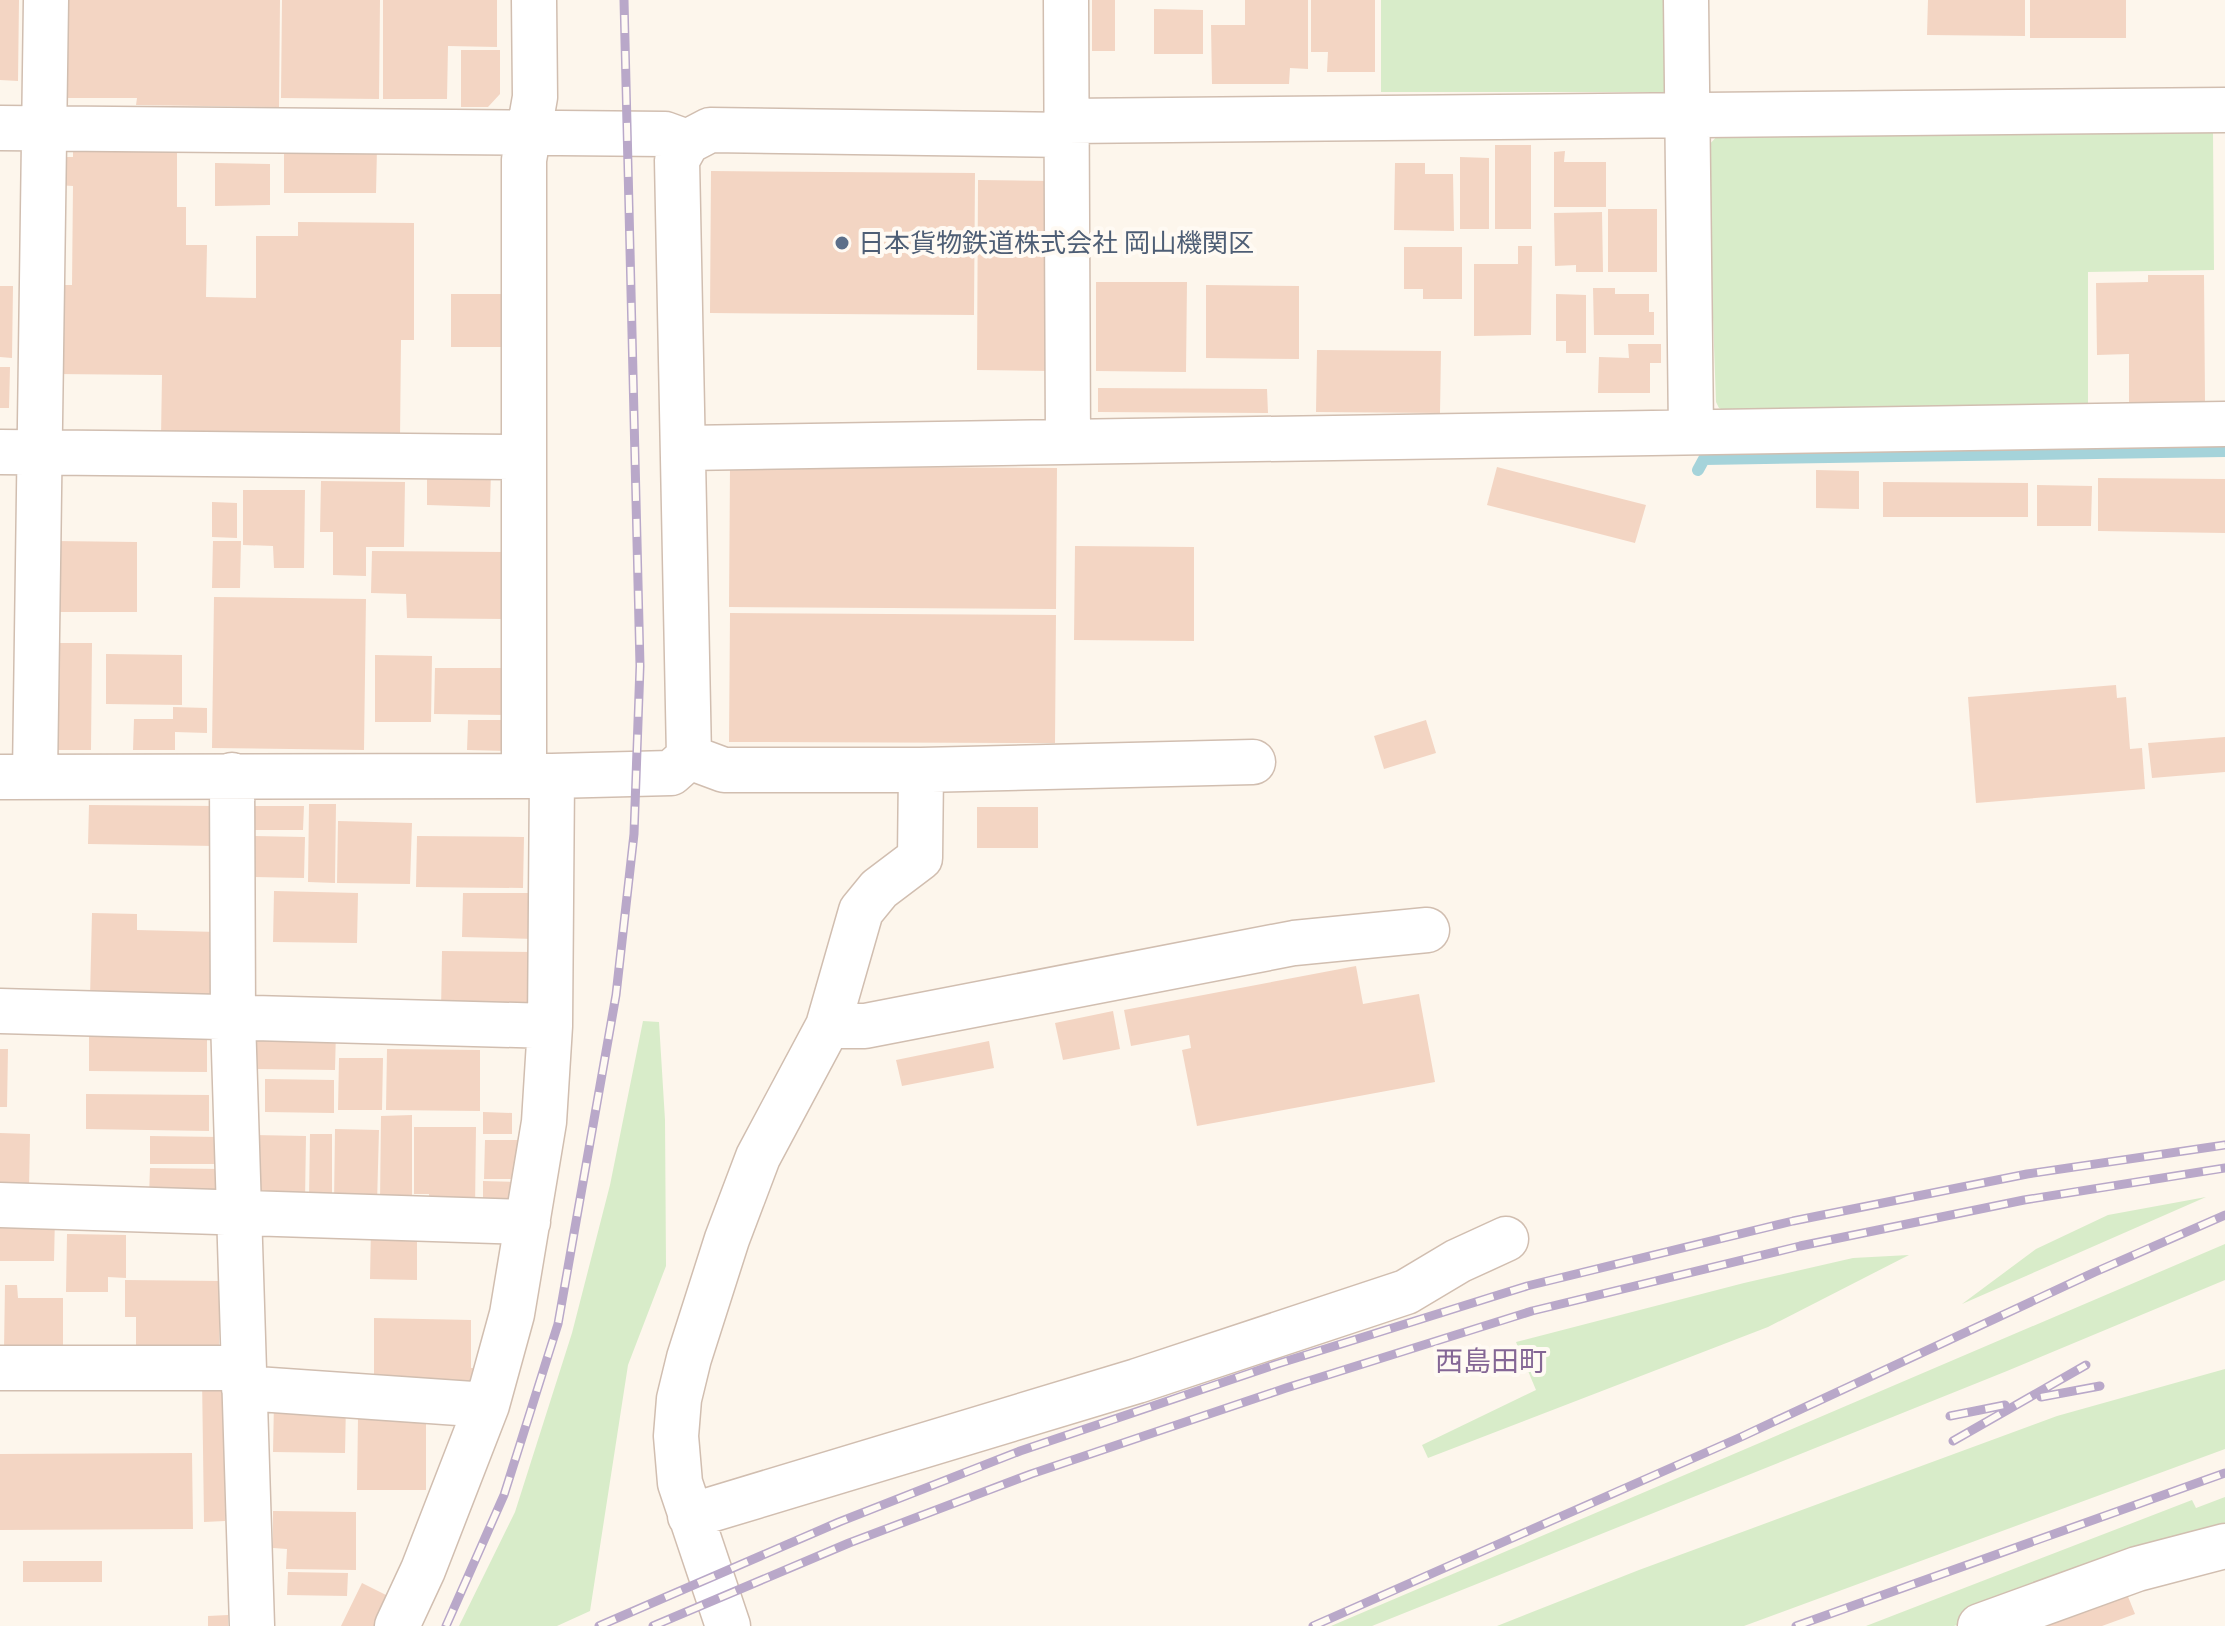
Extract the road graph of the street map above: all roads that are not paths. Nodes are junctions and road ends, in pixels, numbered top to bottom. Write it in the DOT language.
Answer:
graph roads {
  1 [pos="46,0"];
  2 [pos="534,0"];
  3 [pos="1066,0"];
  4 [pos="1686,0"];
  5 [pos="2225,110"];
  6 [pos="1689,115"];
  7 [pos="0,128"];
  8 [pos="1068,128"];
  9 [pos="46,129"];
  10 [pos="527,132"];
  11 [pos="698,136"];
  12 [pos="2225,424"];
  13 [pos="1691,431"];
  14 [pos="1068,441"];
  15 [pos="685,448"];
  16 [pos="20,452"];
  17 [pos="522,457"];
  18 [pos="689,757"];
  19 [pos="1253,762"];
  20 [pos="921,770"];
  21 [pos="232,775"];
  22 [pos="18,776"];
  23 [pos="538,776"];
  24 [pos="1427,930"];
  25 [pos="0,1011"];
  26 [pos="233,1019"];
  27 [pos="550,1026"];
  28 [pos="828,1026"];
  29 [pos="0,1205"];
  30 [pos="240,1213"];
  31 [pos="528,1222"];
  32 [pos="1506,1239"];
  33 [pos="0,1368"];
  34 [pos="243,1378"];
  35 [pos="487,1405"];
  36 [pos="690,1516"];
  37 [pos="2225,1546"];
  38 [pos="252,1626"];
  39 [pos="397,1626"];
  40 [pos="728,1626"];
  41 [pos="1980,1626"];
  1 -- 9 [label="street"];
  2 -- 10 [label="street"];
  3 -- 8 [label="street"];
  4 -- 6 [label="street"];
  5 -- 6 [label="street"];
  6 -- 8 [label="street"];
  6 -- 13 [label="street"];
  7 -- 9 [label="street"];
  8 -- 11 [label="street"];
  8 -- 14 [label="street"];
  9 -- 10 [label="street"];
  9 -- 16 [label="street"];
  10 -- 11 [label="street"];
  10 -- 17 [label="street"];
  11 -- 15 [label="street"];
  12 -- 13 [label="street"];
  13 -- 14 [label="street"];
  14 -- 15 [label="street"];
  15 -- 18 [label="street"];
  16 -- 17 [label="street"];
  16 -- 22 [label="street"];
  17 -- 23 [label="street"];
  18 -- 20 [label="street"];
  18 -- 23 [label="street"];
  19 -- 20 [label="street"];
  20 -- 28 [label="street"];
  21 -- 22 [label="street"];
  21 -- 23 [label="street"];
  21 -- 26 [label="street"];
  23 -- 27 [label="street"];
  24 -- 28 [label="street"];
  25 -- 26 [label="street"];
  26 -- 27 [label="street"];
  26 -- 30 [label="street"];
  27 -- 31 [label="street"];
  28 -- 36 [label="street"];
  29 -- 30 [label="street"];
  30 -- 31 [label="street"];
  30 -- 34 [label="street"];
  31 -- 35 [label="street"];
  32 -- 36 [label="street"];
  33 -- 34 [label="street"];
  34 -- 35 [label="street"];
  34 -- 38 [label="street"];
  35 -- 39 [label="street"];
  36 -- 40 [label="street"];
  37 -- 41 [label="street"];
}
